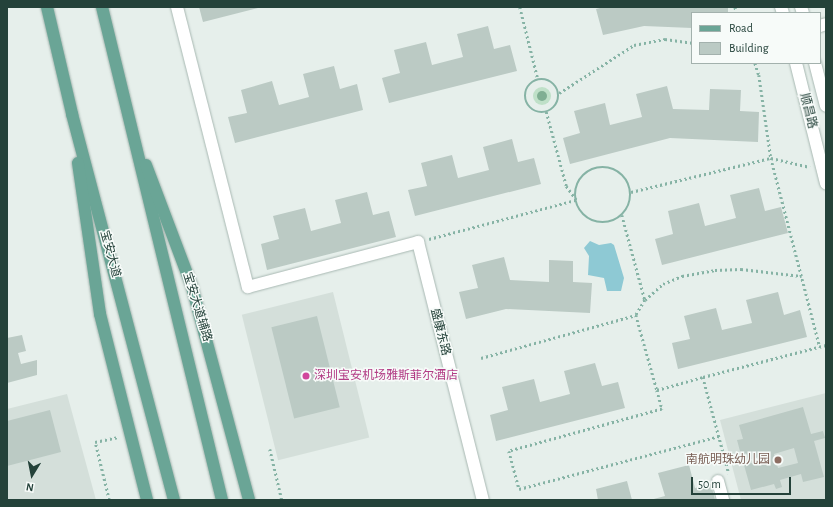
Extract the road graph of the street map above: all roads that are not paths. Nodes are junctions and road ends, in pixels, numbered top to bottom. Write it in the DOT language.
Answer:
graph roads {
  1 [pos="38,7"];
  2 [pos="47,7"];
  3 [pos="102,7"];
  4 [pos="108,7"];
  5 [pos="177,7"];
  6 [pos="110,36"];
  7 [pos="55,41"];
  8 [pos="796,64"];
  9 [pos="815,64"];
  10 [pos="826,106"];
  11 [pos="72,114"];
  12 [pos="130,120"];
  13 [pos="826,183"];
  14 [pos="718,481"];
  15 [pos="147,500"];
  16 [pos="174,500"];
  17 [pos="222,500"];
  18 [pos="249,500"];
  19 [pos="483,500"];
  20 [pos="723,500"];
  1 -- 7 [label="main road"];
  2 -- 7 [label="main road, 宝安大道"];
  3 -- 6 [label="main road"];
  4 -- 6 [label="main road"];
  5 -- 19 [label="street, 盛康东路"];
  6 -- 12 [label="main road"];
  7 -- 11 [label="main road, 宝安大道"];
  8 -- 13 [label="street, 顺昌路"];
  9 -- 10 [label="street, 顺昌路"];
  11 -- 15 [label="main road"];
  11 -- 16 [label="main road, 宝安大道"];
  12 -- 17 [label="main road"];
  12 -- 18 [label="main road, 宝安大道辅路"];
  14 -- 20 [label="street"];
}
